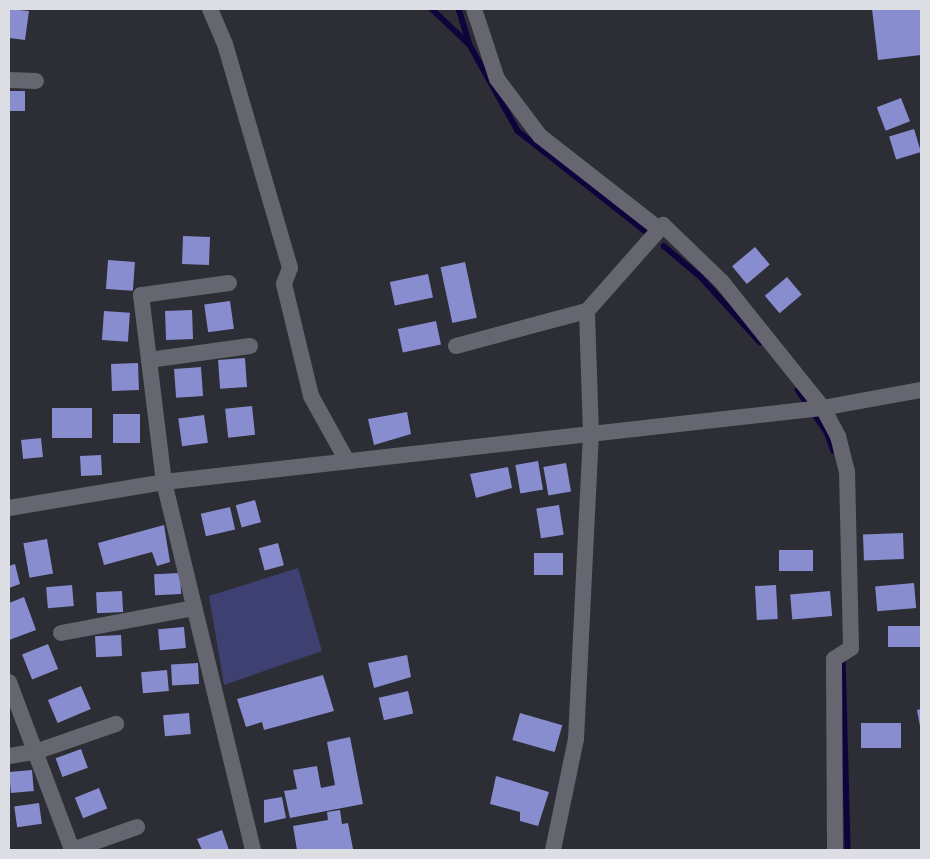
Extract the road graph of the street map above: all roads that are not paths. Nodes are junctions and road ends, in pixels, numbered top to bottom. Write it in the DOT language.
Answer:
graph roads {
  1 [pos="210,9"];
  2 [pos="474,9"];
  3 [pos="9,80"];
  4 [pos="36,81"];
  5 [pos="659,229"];
  6 [pos="229,283"];
  7 [pos="587,311"];
  8 [pos="250,346"];
  9 [pos="456,346"];
  10 [pos="149,360"];
  11 [pos="921,390"];
  12 [pos="823,408"];
  13 [pos="591,434"];
  14 [pos="347,462"];
  15 [pos="164,482"];
  16 [pos="9,508"];
  17 [pos="195,608"];
  18 [pos="61,633"];
  19 [pos="9,682"];
  20 [pos="116,724"];
  21 [pos="35,752"];
  22 [pos="9,756"];
  23 [pos="137,827"];
  24 [pos="72,850"];
  25 [pos="253,850"];
  26 [pos="553,850"];
  27 [pos="835,850"];
  1 -- 14 [label="street"];
  2 -- 5 [label="street"];
  3 -- 4 [label="street"];
  5 -- 7 [label="street"];
  5 -- 12 [label="street"];
  6 -- 10 [label="street"];
  7 -- 9 [label="street"];
  7 -- 13 [label="street"];
  8 -- 10 [label="street"];
  10 -- 15 [label="street"];
  11 -- 12 [label="street"];
  12 -- 13 [label="street"];
  12 -- 27 [label="street"];
  13 -- 14 [label="street"];
  13 -- 26 [label="street"];
  14 -- 15 [label="street"];
  15 -- 16 [label="street"];
  15 -- 17 [label="street"];
  17 -- 18 [label="street"];
  17 -- 25 [label="street"];
  19 -- 21 [label="street"];
  20 -- 21 [label="street"];
  21 -- 22 [label="street"];
  21 -- 24 [label="street"];
  23 -- 24 [label="street"];
}
